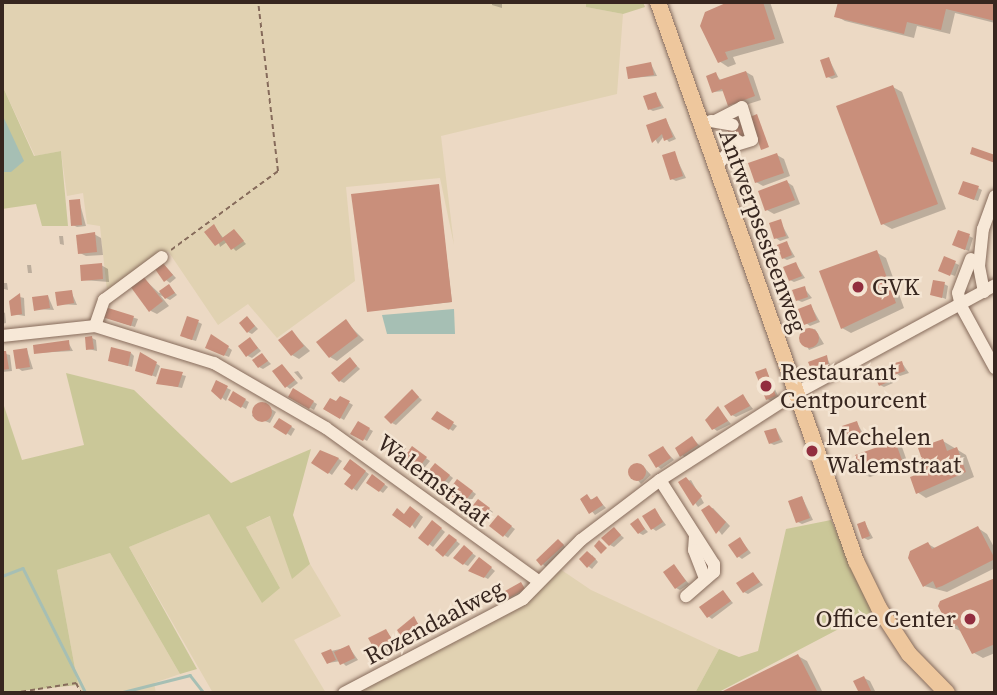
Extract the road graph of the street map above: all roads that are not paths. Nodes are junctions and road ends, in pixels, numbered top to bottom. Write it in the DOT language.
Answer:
graph roads {
  1 [pos="658,2"];
  2 [pos="707,121"];
  3 [pos="733,125"];
  4 [pos="716,167"];
  5 [pos="995,196"];
  6 [pos="162,257"];
  7 [pos="971,259"];
  8 [pos="990,289"];
  9 [pos="961,306"];
  10 [pos="95,326"];
  11 [pos="2,336"];
  12 [pos="995,368"];
  13 [pos="797,393"];
  14 [pos="660,480"];
  15 [pos="538,581"];
  16 [pos="686,596"];
  17 [pos="344,693"];
  18 [pos="947,693"];
  1 -- 2 [label="main road, Antwerpsesteenweg"];
  2 -- 3 [label="street"];
  2 -- 4 [label="main road, Antwerpsesteenweg"];
  2 -- 4 [label="street"];
  4 -- 13 [label="main road, Antwerpsesteenweg"];
  5 -- 8 [label="street"];
  6 -- 10 [label="street"];
  7 -- 9 [label="street"];
  8 -- 9 [label="street"];
  9 -- 12 [label="street"];
  9 -- 13 [label="street"];
  10 -- 11 [label="street, Walemstraat"];
  10 -- 15 [label="street, Walemstraat"];
  13 -- 14 [label="street"];
  13 -- 18 [label="main road, Antwerpsesteenweg"];
  14 -- 15 [label="street"];
  14 -- 16 [label="street"];
  15 -- 17 [label="street, Rozendaalweg"];
}
